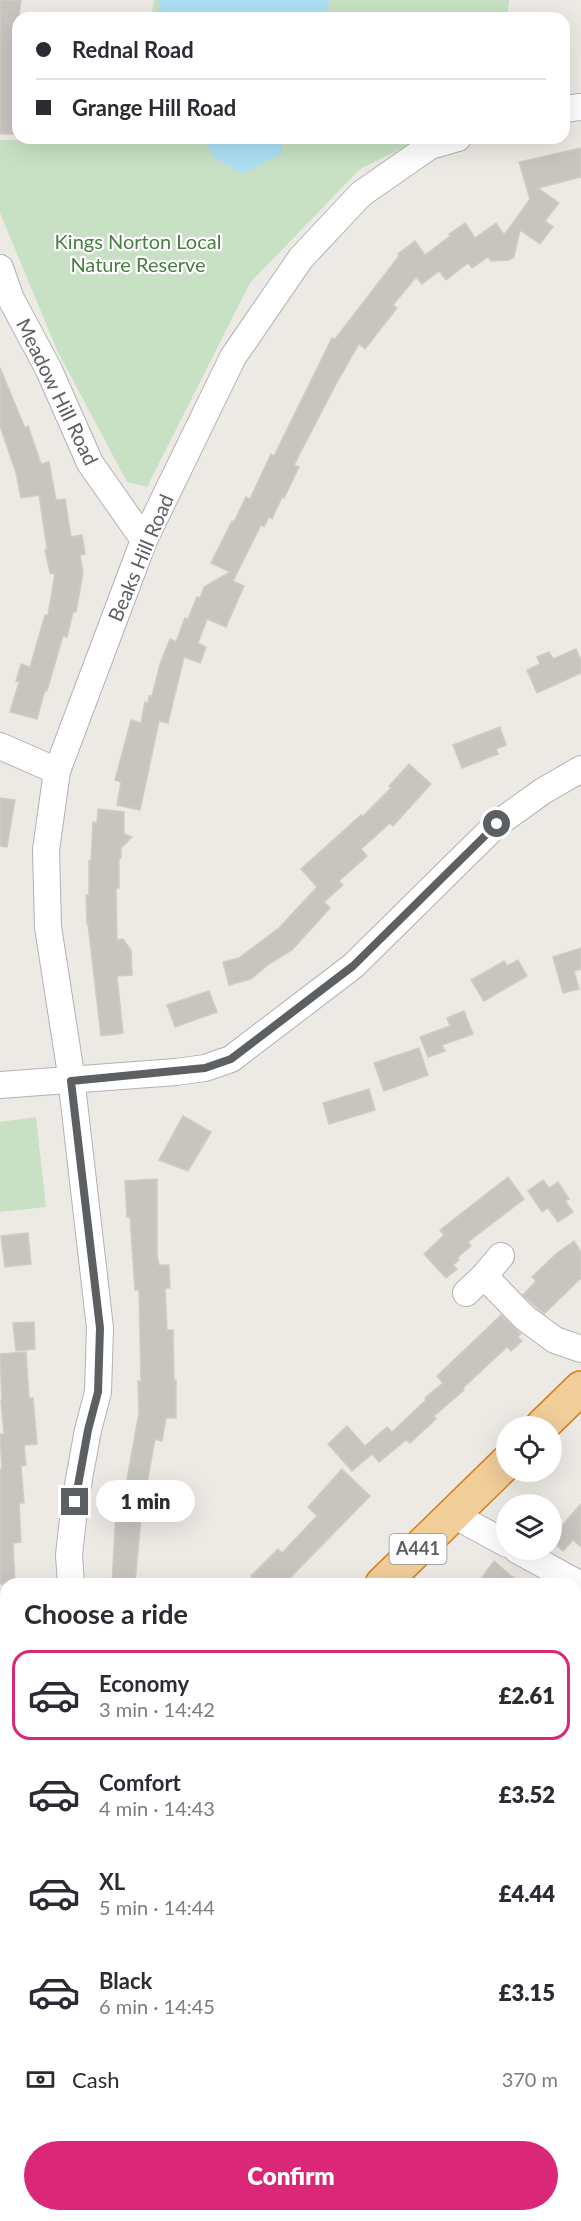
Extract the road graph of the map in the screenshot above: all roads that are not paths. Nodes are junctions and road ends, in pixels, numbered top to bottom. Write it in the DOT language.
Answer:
graph roads {
  1 [pos="437,144"];
  2 [pos="0,268"];
  3 [pos="144,540"];
  4 [pos="0,746"];
  5 [pos="581,769"];
  6 [pos="57,771"];
  7 [pos="71,1081"];
  8 [pos="0,1085"];
  9 [pos="501,1256"];
  10 [pos="581,1349"];
  11 [pos="581,1388"];
  12 [pos="552,1416"];
  13 [pos="496,1473"];
  14 [pos="454,1515"];
  15 [pos="496,1538"];
  16 [pos="535,1560"];
  17 [pos="71,1578"];
  18 [pos="388,1578"];
  19 [pos="568,1578"];
  1 -- 3 [label="street, Beaks Hill Road"];
  2 -- 3 [label="street, Meadow Hill Road"];
  3 -- 6 [label="street, Beaks Hill Road"];
  4 -- 6 [label="street"];
  5 -- 7 [label="street"];
  6 -- 7 [label="street, Beaks Hill Road"];
  7 -- 8 [label="street"];
  7 -- 17 [label="street, Beaks Hill Road"];
  9 -- 10 [label="street"];
  11 -- 12 [label="highway"];
  13 -- 14 [label="highway, A441"];
  14 -- 15 [label="street"];
  14 -- 18 [label="highway, A441"];
  16 -- 19 [label="street"];
}
